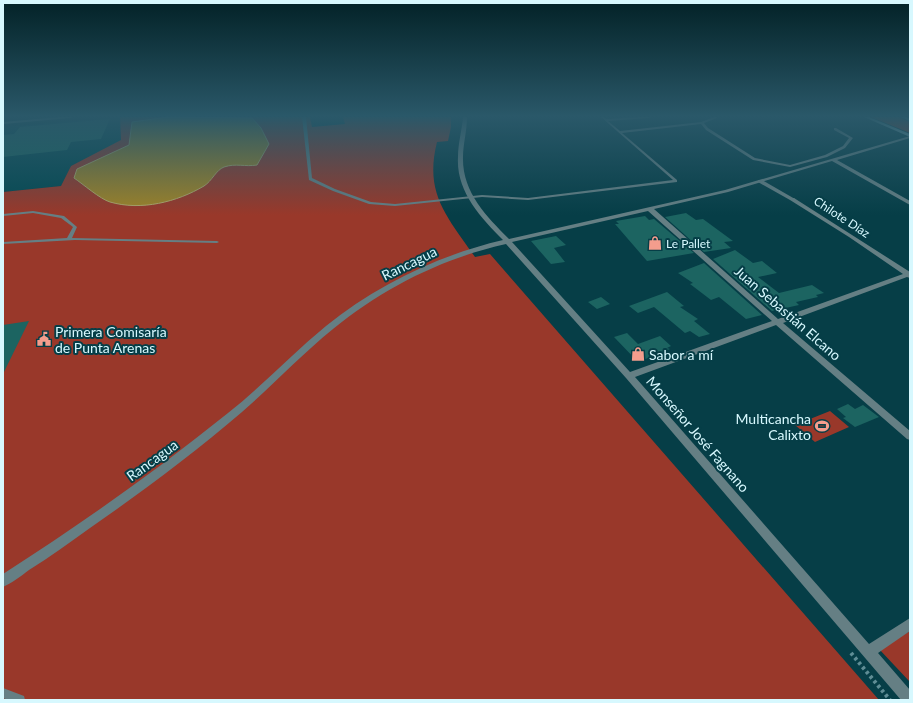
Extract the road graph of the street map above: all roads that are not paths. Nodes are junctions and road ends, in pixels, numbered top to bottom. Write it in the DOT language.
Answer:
graph roads {
  1 [pos="307,150"];
  2 [pos="462,150"];
  3 [pos="640,150"];
  4 [pos="740,150"];
  5 [pos="838,150"];
  6 [pos="865,150"];
  7 [pos="832,160"];
  8 [pos="760,181"];
  9 [pos="469,198"];
  10 [pos="910,203"];
  11 [pos="649,208"];
  12 [pos="3,215"];
  13 [pos="69,239"];
  14 [pos="507,241"];
  15 [pos="217,242"];
  16 [pos="3,243"];
  17 [pos="910,275"];
  18 [pos="777,322"];
  19 [pos="629,376"];
  20 [pos="910,436"];
  21 [pos="3,581"];
  22 [pos="910,624"];
  23 [pos="868,652"];
  24 [pos="3,693"];
  25 [pos="20,700"];
  26 [pos="910,700"];
  1 -- 9 [label="lane"];
  2 -- 9 [label="street, Monseñor José Fagnano"];
  3 -- 9 [label="lane"];
  4 -- 5 [label="lane"];
  6 -- 7 [label="street, Rancagua"];
  7 -- 8 [label="street, Rancagua"];
  7 -- 10 [label="street"];
  8 -- 11 [label="street, Rancagua"];
  8 -- 17 [label="street, Chilote Díaz"];
  9 -- 14 [label="street, Monseñor José Fagnano"];
  11 -- 14 [label="street, Rancagua"];
  11 -- 18 [label="street, Juan Sebastián Elcano"];
  12 -- 13 [label="lane"];
  13 -- 15 [label="lane"];
  13 -- 16 [label="lane"];
  14 -- 19 [label="street, Monseñor José Fagnano"];
  14 -- 21 [label="street, Rancagua"];
  17 -- 18 [label="street"];
  18 -- 19 [label="street"];
  18 -- 20 [label="street, Juan Sebastián Elcano"];
  19 -- 23 [label="street, Monseñor José Fagnano"];
  22 -- 23 [label="street"];
  23 -- 26 [label="street, Monseñor José Fagnano"];
  24 -- 25 [label="lane"];
}
